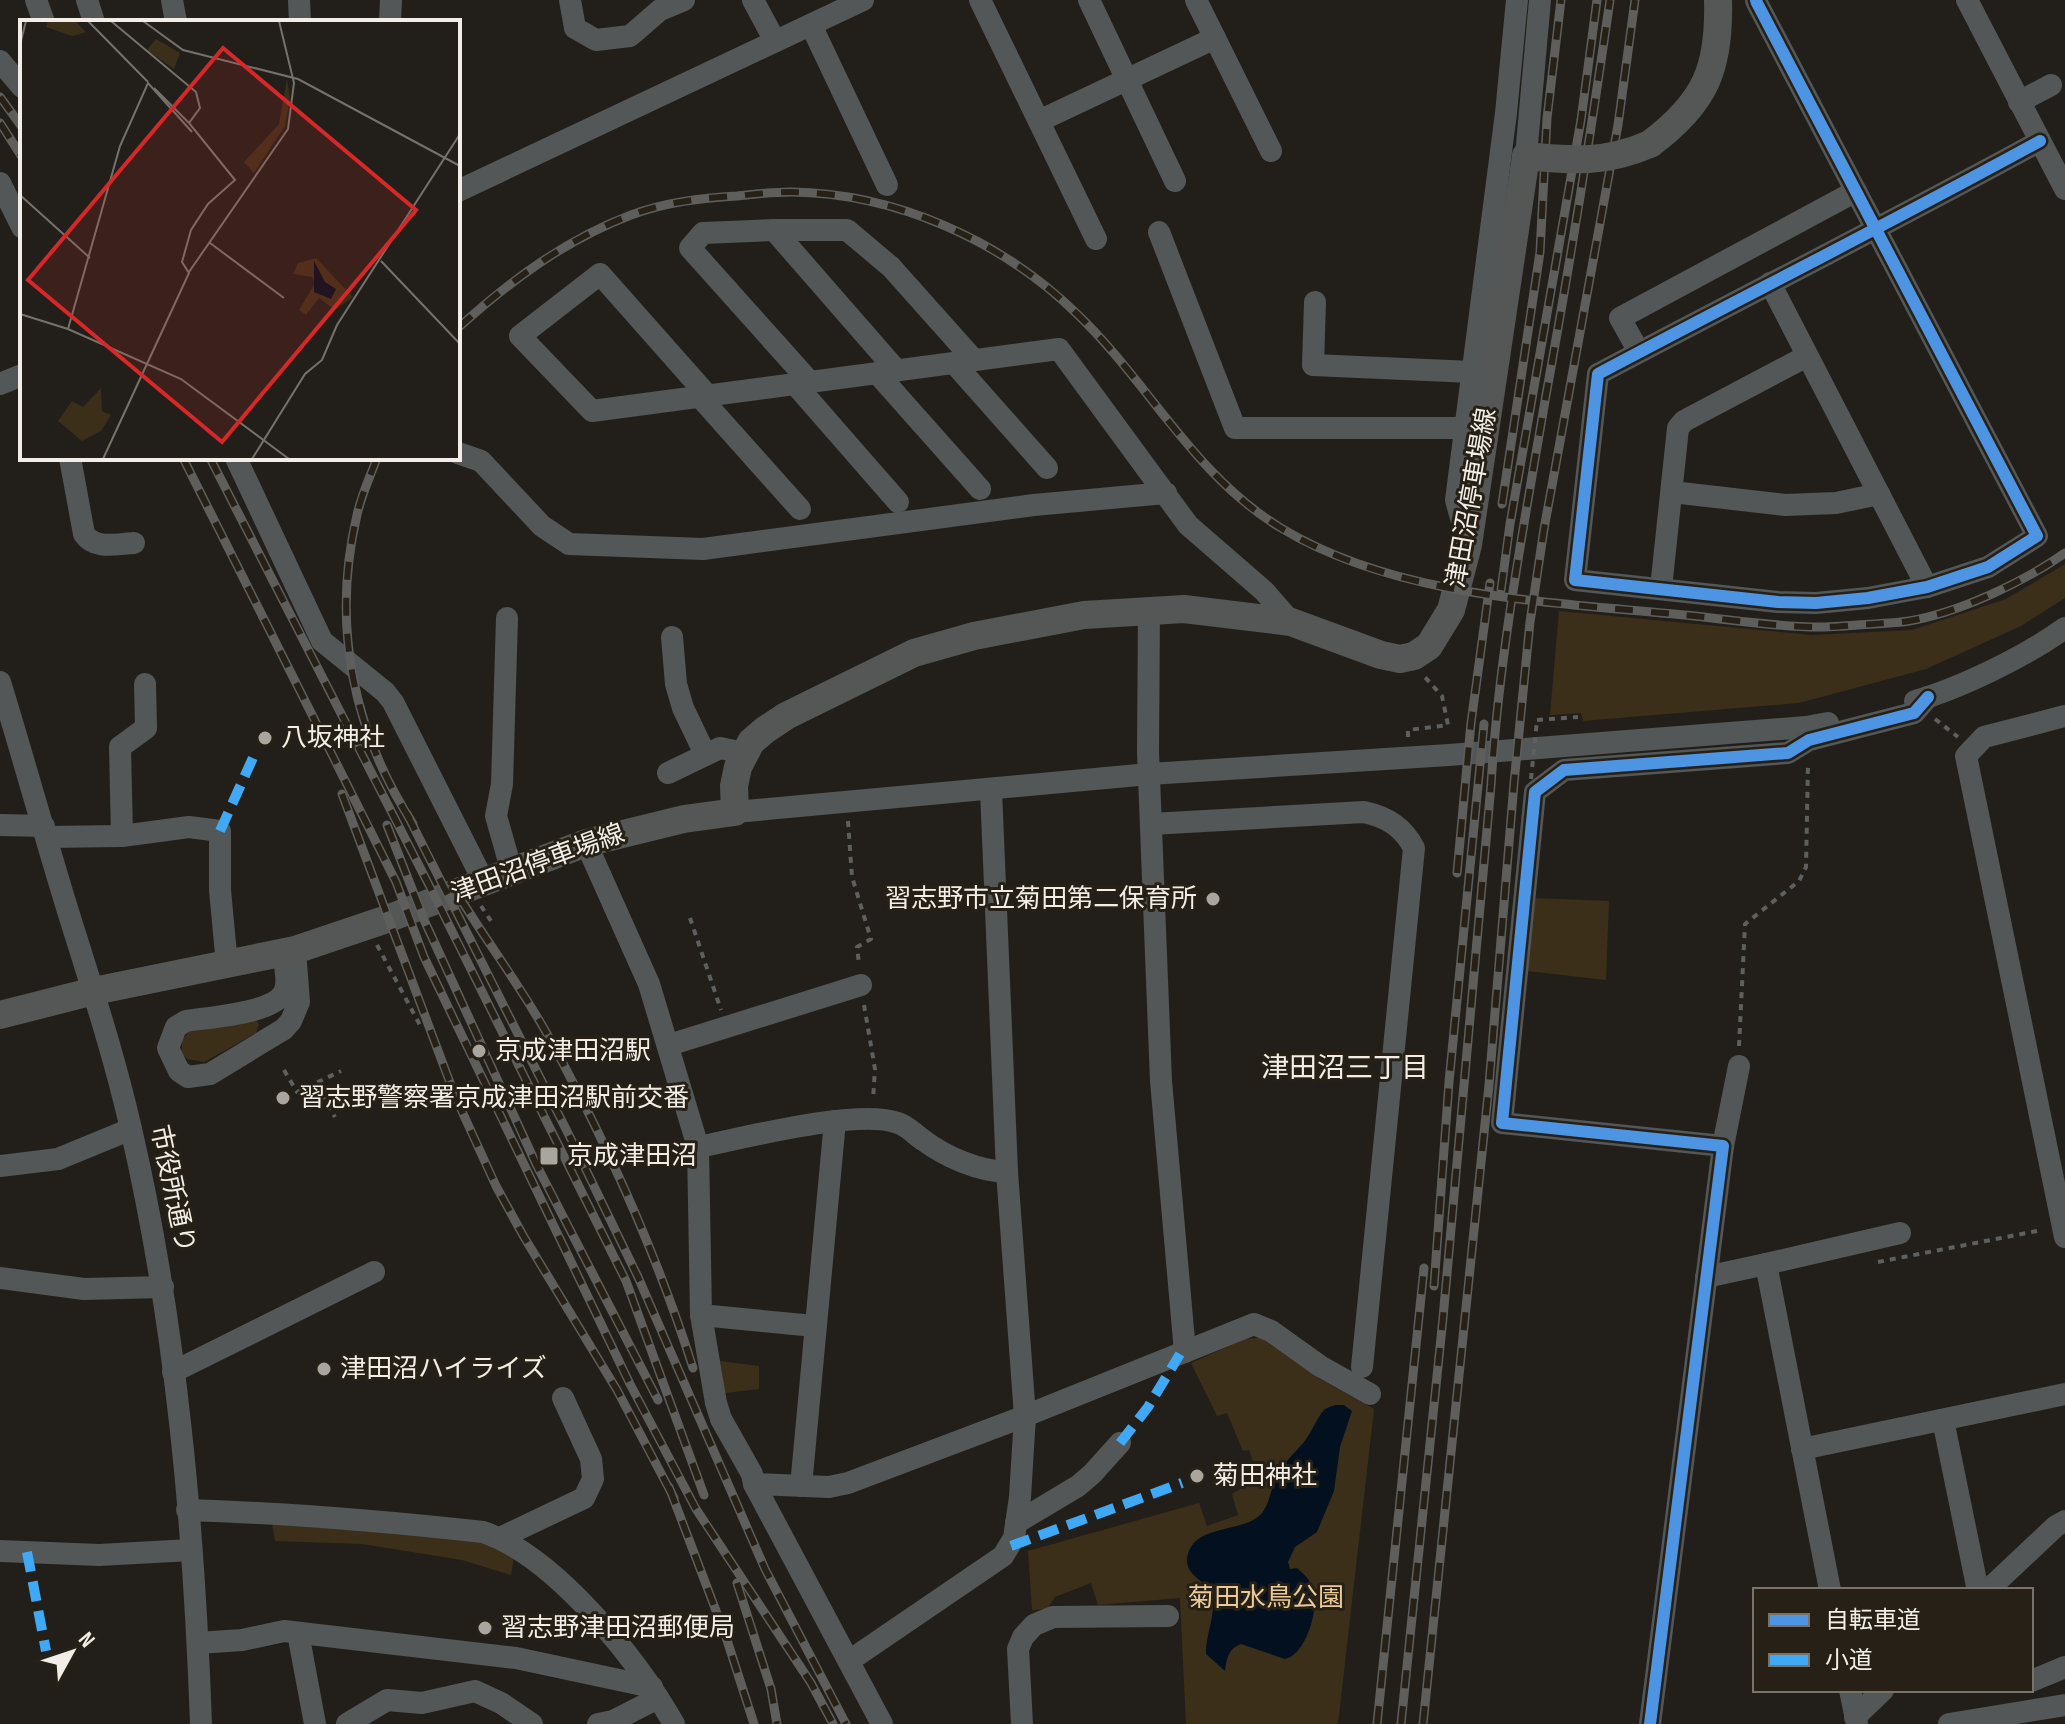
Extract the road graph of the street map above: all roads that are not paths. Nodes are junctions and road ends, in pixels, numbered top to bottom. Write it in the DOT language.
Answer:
graph roads {
  1 [pos="36,0"];
  2 [pos="87,0"];
  3 [pos="172,0"];
  4 [pos="299,0"];
  5 [pos="391,0"];
  6 [pos="570,0"];
  7 [pos="684,0"];
  8 [pos="753,0"];
  9 [pos="863,0"];
  10 [pos="980,0"];
  11 [pos="1089,0"];
  12 [pos="1196,0"];
  13 [pos="1517,0"];
  14 [pos="1540,0"];
  15 [pos="1718,0"];
  16 [pos="1756,0"];
  17 [pos="1967,0"];
  18 [pos="43,20"];
  19 [pos="93,20"];
  20 [pos="176,20"];
  21 [pos="300,20"];
  22 [pos="390,20"];
  23 [pos="811,25"];
  24 [pos="1215,38"];
  25 [pos="775,41"];
  26 [pos="0,61"];
  27 [pos="1127,79"];
  28 [pos="20,85"];
  29 [pos="2047,87"];
  30 [pos="2019,102"];
  31 [pos="1039,121"];
  32 [pos="2040,141"];
  33 [pos="1271,151"];
  34 [pos="1526,156"];
  35 [pos="1175,181"];
  36 [pos="0,183"];
  37 [pos="887,185"];
  38 [pos="2065,189"];
  39 [pos="460,190"];
  40 [pos="1856,191"];
  41 [pos="20,223"];
  42 [pos="1875,228"];
  43 [pos="774,230"];
  44 [pos="1159,232"];
  45 [pos="1096,239"];
  46 [pos="1770,283"];
  47 [pos="1315,302"];
  48 [pos="1639,352"];
  49 [pos="1807,356"];
  50 [pos="964,362"];
  51 [pos="887,372"];
  52 [pos="1472,372"];
  53 [pos="20,376"];
  54 [pos="802,383"];
  55 [pos="0,384"];
  56 [pos="704,397"];
  57 [pos="1465,428"];
  58 [pos="460,454"];
  59 [pos="70,460"];
  60 [pos="237,460"];
  61 [pos="1047,468"];
  62 [pos="980,489"];
  63 [pos="1672,492"];
  64 [pos="1166,493"];
  65 [pos="1879,494"];
  66 [pos="898,502"];
  67 [pos="800,509"];
  68 [pos="134,543"];
  69 [pos="1468,545"];
  70 [pos="1927,587"];
  71 [pos="1661,588"];
  72 [pos="1149,610"];
  73 [pos="507,618"];
  74 [pos="1291,622"];
  75 [pos="2065,628"];
  76 [pos="672,637"];
  77 [pos="0,682"];
  78 [pos="145,684"];
  79 [pos="1928,697"];
  80 [pos="2065,716"];
  81 [pos="744,753"];
  82 [pos="705,754"];
  83 [pos="668,773"];
  84 [pos="1149,774"];
  85 [pos="991,790"];
  86 [pos="735,812"];
  87 [pos="1151,824"];
  88 [pos="0,825"];
  89 [pos="46,832"];
  90 [pos="122,836"];
  91 [pos="586,843"];
  92 [pos="512,872"];
  93 [pos="481,892"];
  94 [pos="289,952"];
  95 [pos="227,965"];
  96 [pos="861,985"];
  97 [pos="94,991"];
  98 [pos="262,1008"];
  99 [pos="0,1015"];
  100 [pos="273,1036"];
  101 [pos="669,1045"];
  102 [pos="1739,1066"];
  103 [pos="835,1121"];
  104 [pos="131,1129"];
  105 [pos="1723,1146"];
  106 [pos="698,1147"];
  107 [pos="0,1166"];
  108 [pos="1007,1172"];
  109 [pos="2064,1232"];
  110 [pos="1900,1233"];
  111 [pos="1766,1264"];
  112 [pos="374,1272"];
  113 [pos="1706,1277"];
  114 [pos="0,1278"];
  115 [pos="163,1287"];
  116 [pos="701,1315"];
  117 [pos="814,1326"];
  118 [pos="1185,1352"];
  119 [pos="1362,1367"];
  120 [pos="173,1372"];
  121 [pos="1370,1394"];
  122 [pos="2065,1394"];
  123 [pos="563,1398"];
  124 [pos="1025,1416"];
  125 [pos="1943,1420"];
  126 [pos="1120,1443"];
  127 [pos="1802,1449"];
  128 [pos="754,1484"];
  129 [pos="801,1486"];
  130 [pos="187,1510"];
  131 [pos="2065,1521"];
  132 [pos="1016,1523"];
  133 [pos="500,1538"];
  134 [pos="191,1550"];
  135 [pos="0,1551"];
  136 [pos="1830,1588"];
  137 [pos="1978,1588"];
  138 [pos="1990,1588"];
  139 [pos="1168,1616"];
  140 [pos="298,1633"];
  141 [pos="198,1643"];
  142 [pos="849,1661"];
  143 [pos="2065,1667"];
  144 [pos="2033,1680"];
  145 [pos="655,1692"];
  146 [pos="1850,1692"];
  147 [pos="1881,1692"];
  148 [pos="2018,1692"];
  149 [pos="2065,1705"];
  150 [pos="2010,1712"];
  151 [pos="1856,1720"];
  152 [pos="201,1724"];
  153 [pos="315,1724"];
  154 [pos="347,1724"];
  155 [pos="532,1724"];
  156 [pos="598,1724"];
  157 [pos="674,1724"];
  158 [pos="882,1724"];
  159 [pos="1022,1724"];
  160 [pos="1650,1724"];
  161 [pos="1949,1724"];
  1 -- 18 [label="street"];
  2 -- 19 [label="street"];
  3 -- 20 [label="street"];
  4 -- 21 [label="street"];
  5 -- 22 [label="street"];
  6 -- 7 [label="street"];
  8 -- 25 [label="street"];
  9 -- 23 [label="street"];
  10 -- 31 [label="street"];
  11 -- 27 [label="street"];
  12 -- 24 [label="street"];
  13 -- 52 [label="street"];
  14 -- 34 [label="street"];
  15 -- 34 [label="main road, bridge"];
  16 -- 40 [label="street"];
  17 -- 30 [label="street"];
  23 -- 25 [label="street"];
  23 -- 37 [label="street"];
  24 -- 27 [label="street"];
  24 -- 33 [label="street"];
  25 -- 39 [label="street"];
  26 -- 28 [label="street"];
  27 -- 31 [label="street"];
  27 -- 35 [label="street"];
  29 -- 30 [label="street"];
  30 -- 32 [label="street"];
  31 -- 45 [label="street"];
  32 -- 38 [label="street"];
  32 -- 42 [label="street"];
  34 -- 69 [label="main road, 津田沼停車場線"];
  36 -- 41 [label="street"];
  40 -- 42 [label="street"];
  40 -- 48 [label="street"];
  42 -- 46 [label="street"];
  42 -- 70 [label="street"];
  43 -- 50 [label="street"];
  43 -- 51 [label="street"];
  43 -- 54 [label="street"];
  44 -- 57 [label="street"];
  46 -- 48 [label="street"];
  46 -- 49 [label="street"];
  47 -- 52 [label="street"];
  48 -- 71 [label="street"];
  49 -- 63 [label="street"];
  49 -- 65 [label="street"];
  50 -- 51 [label="street"];
  50 -- 61 [label="street"];
  50 -- 64 [label="street"];
  51 -- 54 [label="street"];
  51 -- 62 [label="street"];
  52 -- 57 [label="street"];
  53 -- 55 [label="street"];
  54 -- 56 [label="street"];
  54 -- 66 [label="street"];
  56 -- 56 [label="street"];
  56 -- 67 [label="street"];
  57 -- 69 [label="street"];
  58 -- 64 [label="street"];
  59 -- 68 [label="street"];
  60 -- 93 [label="street"];
  63 -- 65 [label="street"];
  63 -- 71 [label="street"];
  64 -- 74 [label="street"];
  65 -- 70 [label="street"];
  69 -- 74 [label="main road, 津田沼停車場線"];
  70 -- 71 [label="street"];
  72 -- 74 [label="main road, 津田沼停車場線"];
  72 -- 81 [label="main road, 津田沼停車場線"];
  72 -- 84 [label="street"];
  73 -- 92 [label="street"];
  75 -- 79 [label="street"];
  76 -- 82 [label="street"];
  77 -- 89 [label="street, 市役所通り"];
  78 -- 90 [label="street"];
  79 -- 84 [label="street"];
  79 -- 105 [label="street"];
  80 -- 109 [label="street"];
  81 -- 82 [label="street"];
  81 -- 86 [label="main road"];
  82 -- 83 [label="street"];
  84 -- 85 [label="street"];
  84 -- 87 [label="street"];
  85 -- 86 [label="street"];
  85 -- 108 [label="street"];
  86 -- 91 [label="main road, 津田沼停車場線"];
  87 -- 118 [label="street"];
  87 -- 119 [label="street"];
  88 -- 89 [label="street"];
  89 -- 90 [label="street"];
  89 -- 97 [label="street, 市役所通り"];
  90 -- 95 [label="street"];
  91 -- 92 [label="main road, 津田沼停車場線"];
  91 -- 101 [label="street"];
  92 -- 93 [label="main road, 津田沼停車場線"];
  93 -- 94 [label="main road, 津田沼停車場線"];
  94 -- 95 [label="main road, 津田沼停車場線"];
  94 -- 98 [label="street"];
  94 -- 100 [label="street"];
  95 -- 97 [label="main road, 津田沼停車場線"];
  96 -- 101 [label="street"];
  97 -- 99 [label="main road, 津田沼停車場線"];
  97 -- 104 [label="street, 市役所通り"];
  98 -- 100 [label="street"];
  98 -- 100 [label="street"];
  101 -- 106 [label="street"];
  102 -- 105 [label="street"];
  103 -- 106 [label="street"];
  103 -- 108 [label="street"];
  103 -- 117 [label="street"];
  104 -- 107 [label="street"];
  104 -- 115 [label="street, 市役所通り"];
  105 -- 113 [label="street"];
  106 -- 116 [label="street"];
  108 -- 124 [label="street"];
  110 -- 111 [label="street"];
  111 -- 113 [label="street"];
  111 -- 127 [label="street"];
  112 -- 120 [label="street"];
  113 -- 160 [label="street"];
  114 -- 115 [label="street"];
  115 -- 120 [label="street, 市役所通り"];
  116 -- 117 [label="street"];
  116 -- 128 [label="street"];
  117 -- 129 [label="street"];
  118 -- 121 [label="street"];
  118 -- 124 [label="street"];
  120 -- 130 [label="street, 市役所通り"];
  122 -- 125 [label="street"];
  123 -- 133 [label="street"];
  124 -- 129 [label="street"];
  124 -- 132 [label="street"];
  125 -- 127 [label="street"];
  125 -- 137 [label="street"];
  126 -- 132 [label="street"];
  127 -- 136 [label="street"];
  128 -- 129 [label="street"];
  128 -- 142 [label="street"];
  130 -- 133 [label="street"];
  130 -- 134 [label="street, 市役所通り"];
  131 -- 138 [label="street"];
  132 -- 142 [label="street"];
  133 -- 145 [label="street"];
  134 -- 135 [label="street"];
  134 -- 141 [label="street, 市役所通り"];
  139 -- 159 [label="street"];
  140 -- 141 [label="street"];
  140 -- 145 [label="street"];
  140 -- 153 [label="street"];
  141 -- 152 [label="street, 市役所通り"];
  142 -- 158 [label="street"];
  143 -- 144 [label="street"];
  145 -- 156 [label="street"];
  145 -- 157 [label="street"];
  146 -- 151 [label="street"];
  147 -- 151 [label="street"];
  148 -- 150 [label="street"];
  149 -- 150 [label="street"];
  150 -- 161 [label="street"];
  154 -- 155 [label="street"];
}
